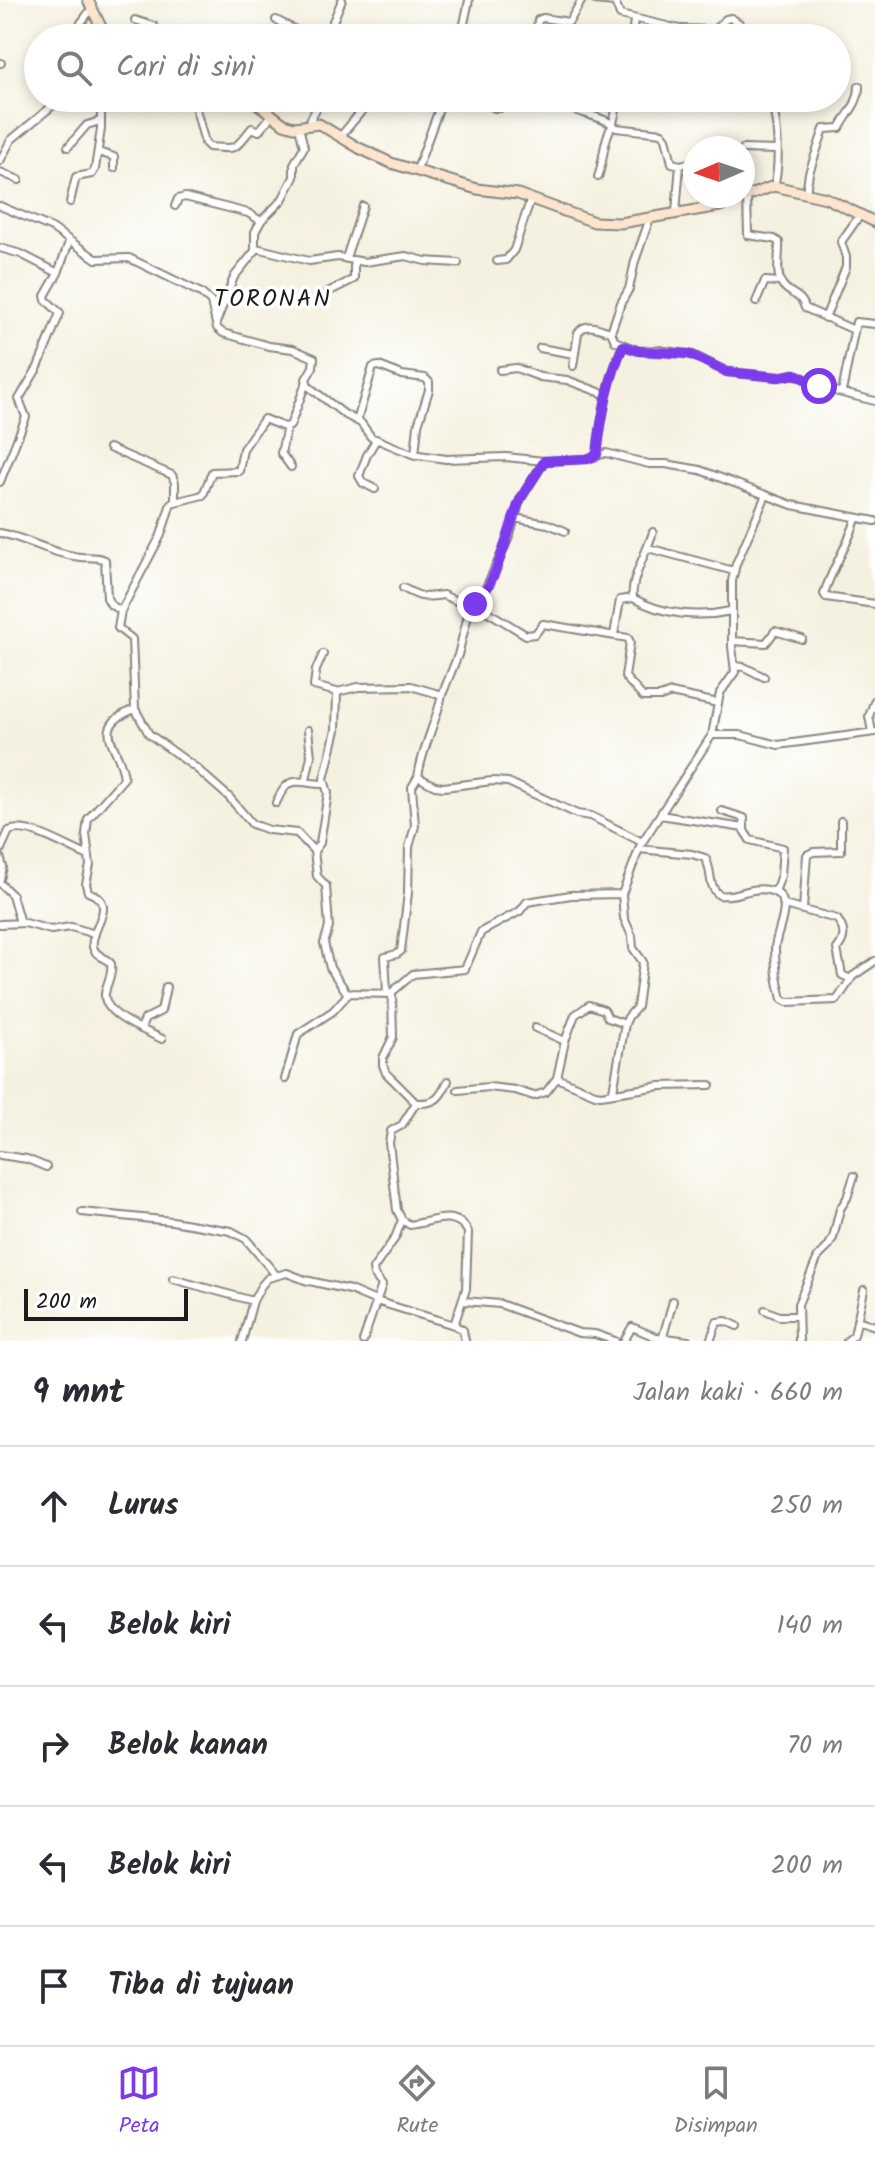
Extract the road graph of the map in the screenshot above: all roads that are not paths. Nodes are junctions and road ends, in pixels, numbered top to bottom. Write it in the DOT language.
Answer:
graph roads {
  1 [pos="342,0"];
  2 [pos="469,0"];
  3 [pos="582,0"];
  4 [pos="595,0"];
  5 [pos="619,2"];
  6 [pos="90,4"];
  7 [pos="634,19"];
  8 [pos="135,20"];
  9 [pos="276,20"];
  10 [pos="78,24"];
  11 [pos="100,24"];
  12 [pos="148,24"];
  13 [pos="284,24"];
  14 [pos="332,24"];
  15 [pos="464,24"];
  16 [pos="538,24"];
  17 [pos="633,24"];
  18 [pos="657,24"];
  19 [pos="720,24"];
  20 [pos="739,24"];
  21 [pos="859,86"];
  22 [pos="45,112"];
  23 [pos="100,112"];
  24 [pos="197,112"];
  25 [pos="269,112"];
  26 [pos="313,112"];
  27 [pos="361,112"];
  28 [pos="439,112"];
  29 [pos="576,112"];
  30 [pos="616,112"];
  31 [pos="774,112"];
  32 [pos="272,115"];
  33 [pos="100,121"];
  34 [pos="613,124"];
  35 [pos="304,125"];
  36 [pos="340,137"];
  37 [pos="68,147"];
  38 [pos="755,149"];
  39 [pos="776,150"];
  40 [pos="98,152"];
  41 [pos="0,161"];
  42 [pos="683,164"];
  43 [pos="680,165"];
  44 [pos="114,168"];
  45 [pos="0,172"];
  46 [pos="416,172"];
  47 [pos="598,177"];
  48 [pos="19,180"];
  49 [pos="774,186"];
  50 [pos="755,193"];
  51 [pos="806,193"];
  52 [pos="531,198"];
  53 [pos="70,202"];
  54 [pos="0,206"];
  55 [pos="175,206"];
  56 [pos="363,206"];
  57 [pos="705,208"];
  58 [pos="747,208"];
  59 [pos="676,212"];
  60 [pos="860,215"];
  61 [pos="651,216"];
  62 [pos="261,221"];
  63 [pos="875,222"];
  64 [pos="69,242"];
  65 [pos="0,248"];
  66 [pos="256,248"];
  67 [pos="346,258"];
  68 [pos="354,261"];
  69 [pos="497,261"];
  70 [pos="458,263"];
  71 [pos="58,273"];
  72 [pos="780,282"];
  73 [pos="328,292"];
  74 [pos="756,302"];
  75 [pos="825,318"];
  76 [pos="216,324"];
  77 [pos="875,324"];
  78 [pos="854,330"];
  79 [pos="611,332"];
  80 [pos="623,346"];
  81 [pos="540,348"];
  82 [pos="574,354"];
  83 [pos="573,366"];
  84 [pos="500,370"];
  85 [pos="306,383"];
  86 [pos="842,392"];
  87 [pos="607,395"];
  88 [pos="875,401"];
  89 [pos="357,421"];
  90 [pos="287,427"];
  91 [pos="376,440"];
  92 [pos="109,448"];
  93 [pos="415,455"];
  94 [pos="597,455"];
  95 [pos="544,461"];
  96 [pos="291,467"];
  97 [pos="0,482"];
  98 [pos="375,489"];
  99 [pos="766,495"];
  100 [pos="175,500"];
  101 [pos="514,518"];
  102 [pos="856,519"];
  103 [pos="875,521"];
  104 [pos="565,531"];
  105 [pos="653,532"];
  106 [pos="0,533"];
  107 [pos="648,548"];
  108 [pos="734,571"];
  109 [pos="403,588"];
  110 [pos="633,598"];
  111 [pos="875,604"];
  112 [pos="472,606"];
  113 [pos="121,611"];
  114 [pos="731,611"];
  115 [pos="614,635"];
  116 [pos="802,639"];
  117 [pos="732,641"];
  118 [pos="323,654"];
  119 [pos="735,666"];
  120 [pos="764,677"];
  121 [pos="337,692"];
  122 [pos="442,695"];
  123 [pos="875,700"];
  124 [pos="718,703"];
  125 [pos="135,709"];
  126 [pos="308,730"];
  127 [pos="874,732"];
  128 [pos="712,735"];
  129 [pos="418,777"];
  130 [pos="306,780"];
  131 [pos="325,784"];
  132 [pos="276,803"];
  133 [pos="722,811"];
  134 [pos="660,815"];
  135 [pos="841,821"];
  136 [pos="743,829"];
  137 [pos="641,845"];
  138 [pos="0,851"];
  139 [pos="314,851"];
  140 [pos="89,856"];
  141 [pos="0,857"];
  142 [pos="0,881"];
  143 [pos="775,892"];
  144 [pos="622,894"];
  145 [pos="784,905"];
  146 [pos="803,909"];
  147 [pos="20,923"];
  148 [pos="0,924"];
  149 [pos="95,934"];
  150 [pos="875,961"];
  151 [pos="851,979"];
  152 [pos="166,987"];
  153 [pos="349,993"];
  154 [pos="389,993"];
  155 [pos="625,1024"];
  156 [pos="141,1028"];
  157 [pos="535,1028"];
  158 [pos="162,1039"];
  159 [pos="565,1041"];
  160 [pos="557,1078"];
  161 [pos="285,1079"];
  162 [pos="448,1081"];
  163 [pos="710,1085"];
  164 [pos="458,1090"];
  165 [pos="613,1091"];
  166 [pos="416,1103"];
  167 [pos="0,1155"];
  168 [pos="46,1167"];
  169 [pos="854,1176"];
  170 [pos="82,1212"];
  171 [pos="402,1220"];
  172 [pos="275,1274"];
  173 [pos="173,1279"];
  174 [pos="864,1290"];
  175 [pos="253,1301"];
  176 [pos="376,1301"];
  177 [pos="464,1301"];
  178 [pos="673,1301"];
  179 [pos="765,1310"];
  180 [pos="798,1316"];
  181 [pos="857,1320"];
  182 [pos="454,1325"];
  183 [pos="737,1326"];
  184 [pos="875,1326"];
  185 [pos="242,1341"];
  186 [pos="363,1341"];
  187 [pos="465,1341"];
  188 [pos="615,1341"];
  189 [pos="624,1341"];
  190 [pos="664,1341"];
  191 [pos="688,1341"];
  192 [pos="710,1341"];
  193 [pos="799,1341"];
  194 [pos="847,1341"];
  1 -- 14 [label="street"];
  2 -- 15 [label="street"];
  3 -- 16 [label="street"];
  4 -- 5 [label="street"];
  5 -- 7 [label="street"];
  6 -- 10 [label="street"];
  6 -- 11 [label="street"];
  7 -- 17 [label="street"];
  7 -- 18 [label="street"];
  8 -- 12 [label="street"];
  9 -- 13 [label="street"];
  19 -- 20 [label="street"];
  21 -- 51 [label="street"];
  22 -- 41 [label="street"];
  23 -- 33 [label="street"];
  24 -- 32 [label="street"];
  25 -- 32 [label="street"];
  26 -- 35 [label="street"];
  27 -- 36 [label="street"];
  28 -- 46 [label="street"];
  29 -- 34 [label="street"];
  30 -- 34 [label="street"];
  31 -- 39 [label="street"];
  32 -- 35 [label="street"];
  33 -- 37 [label="street"];
  33 -- 40 [label="street"];
  34 -- 43 [label="street"];
  34 -- 47 [label="street"];
  35 -- 36 [label="street"];
  35 -- 62 [label="street"];
  36 -- 46 [label="street"];
  38 -- 39 [label="street"];
  39 -- 49 [label="street"];
  40 -- 44 [label="street"];
  40 -- 53 [label="street"];
  42 -- 43 [label="street"];
  43 -- 59 [label="street"];
  45 -- 48 [label="street"];
  46 -- 52 [label="street"];
  49 -- 50 [label="street"];
  49 -- 51 [label="street"];
  51 -- 60 [label="street"];
  52 -- 61 [label="street"];
  52 -- 69 [label="street"];
  54 -- 64 [label="street"];
  55 -- 62 [label="street"];
  56 -- 67 [label="street"];
  57 -- 59 [label="street"];
  58 -- 72 [label="street"];
  59 -- 61 [label="street"];
  60 -- 63 [label="street"];
  60 -- 75 [label="street"];
  61 -- 79 [label="street"];
  62 -- 66 [label="street"];
  64 -- 71 [label="street"];
  64 -- 76 [label="street"];
  65 -- 71 [label="street"];
  66 -- 67 [label="street"];
  66 -- 76 [label="street"];
  67 -- 68 [label="street"];
  68 -- 70 [label="street"];
  68 -- 73 [label="street"];
  71 -- 97 [label="street"];
  72 -- 74 [label="street"];
  72 -- 75 [label="street"];
  75 -- 78 [label="street"];
  76 -- 85 [label="street"];
  77 -- 78 [label="street"];
  78 -- 86 [label="street"];
  79 -- 80 [label="street"];
  79 -- 82 [label="street"];
  80 -- 86 [label="street"];
  80 -- 87 [label="street"];
  81 -- 82 [label="street"];
  82 -- 83 [label="street"];
  84 -- 87 [label="street"];
  85 -- 89 [label="street"];
  85 -- 90 [label="street"];
  86 -- 88 [label="street"];
  87 -- 94 [label="street"];
  89 -- 91 [label="street"];
  89 -- 93 [label="street"];
  90 -- 96 [label="street"];
  90 -- 100 [label="street"];
  91 -- 93 [label="street"];
  91 -- 98 [label="street"];
  92 -- 100 [label="street"];
  93 -- 95 [label="street"];
  94 -- 95 [label="street"];
  94 -- 99 [label="street"];
  95 -- 101 [label="street"];
  99 -- 102 [label="street"];
  99 -- 108 [label="street"];
  100 -- 113 [label="street"];
  101 -- 104 [label="street"];
  101 -- 112 [label="street"];
  102 -- 103 [label="street"];
  102 -- 111 [label="street"];
  105 -- 107 [label="street"];
  106 -- 113 [label="street"];
  107 -- 108 [label="street"];
  107 -- 110 [label="street"];
  108 -- 114 [label="street"];
  109 -- 112 [label="street"];
  110 -- 114 [label="street"];
  110 -- 115 [label="street"];
  112 -- 115 [label="street"];
  112 -- 122 [label="street"];
  113 -- 125 [label="street"];
  114 -- 117 [label="street"];
  115 -- 124 [label="street"];
  116 -- 117 [label="street"];
  117 -- 119 [label="street"];
  118 -- 121 [label="street"];
  119 -- 120 [label="street"];
  119 -- 124 [label="street"];
  121 -- 122 [label="street"];
  121 -- 131 [label="street"];
  122 -- 129 [label="street"];
  123 -- 127 [label="street"];
  124 -- 128 [label="street"];
  125 -- 139 [label="street"];
  125 -- 140 [label="street"];
  126 -- 130 [label="street"];
  127 -- 128 [label="street"];
  128 -- 134 [label="street"];
  129 -- 137 [label="street"];
  129 -- 154 [label="street"];
  130 -- 131 [label="street"];
  130 -- 132 [label="street"];
  131 -- 139 [label="street"];
  133 -- 136 [label="street"];
  134 -- 136 [label="street"];
  134 -- 137 [label="street"];
  135 -- 146 [label="street"];
  136 -- 143 [label="street"];
  137 -- 143 [label="street"];
  137 -- 144 [label="street"];
  138 -- 140 [label="street"];
  139 -- 153 [label="street"];
  140 -- 149 [label="street"];
  141 -- 142 [label="street"];
  142 -- 147 [label="street"];
  143 -- 145 [label="street"];
  144 -- 154 [label="street"];
  144 -- 155 [label="street"];
  145 -- 146 [label="street"];
  145 -- 151 [label="street"];
  146 -- 151 [label="street"];
  147 -- 148 [label="street"];
  147 -- 149 [label="street"];
  149 -- 156 [label="street"];
  150 -- 151 [label="street"];
  152 -- 156 [label="street"];
  153 -- 154 [label="street"];
  153 -- 161 [label="street"];
  154 -- 166 [label="street"];
  155 -- 159 [label="street"];
  155 -- 165 [label="street"];
  156 -- 158 [label="street"];
  157 -- 159 [label="street"];
  159 -- 160 [label="street"];
  160 -- 164 [label="street"];
  160 -- 165 [label="street"];
  162 -- 166 [label="street"];
  163 -- 165 [label="street"];
  166 -- 171 [label="street"];
  167 -- 168 [label="street"];
  169 -- 180 [label="street"];
  170 -- 172 [label="street"];
  171 -- 176 [label="street"];
  171 -- 177 [label="street"];
  172 -- 175 [label="street"];
  172 -- 176 [label="street"];
  173 -- 175 [label="street"];
  174 -- 181 [label="street"];
  175 -- 185 [label="street"];
  176 -- 182 [label="street"];
  176 -- 186 [label="street"];
  177 -- 182 [label="street"];
  177 -- 188 [label="street"];
  178 -- 190 [label="street"];
  179 -- 180 [label="street"];
  180 -- 193 [label="street"];
  181 -- 184 [label="street"];
  181 -- 194 [label="street"];
  182 -- 187 [label="street"];
  183 -- 192 [label="street"];
  189 -- 190 [label="street"];
  190 -- 191 [label="street"];
}
